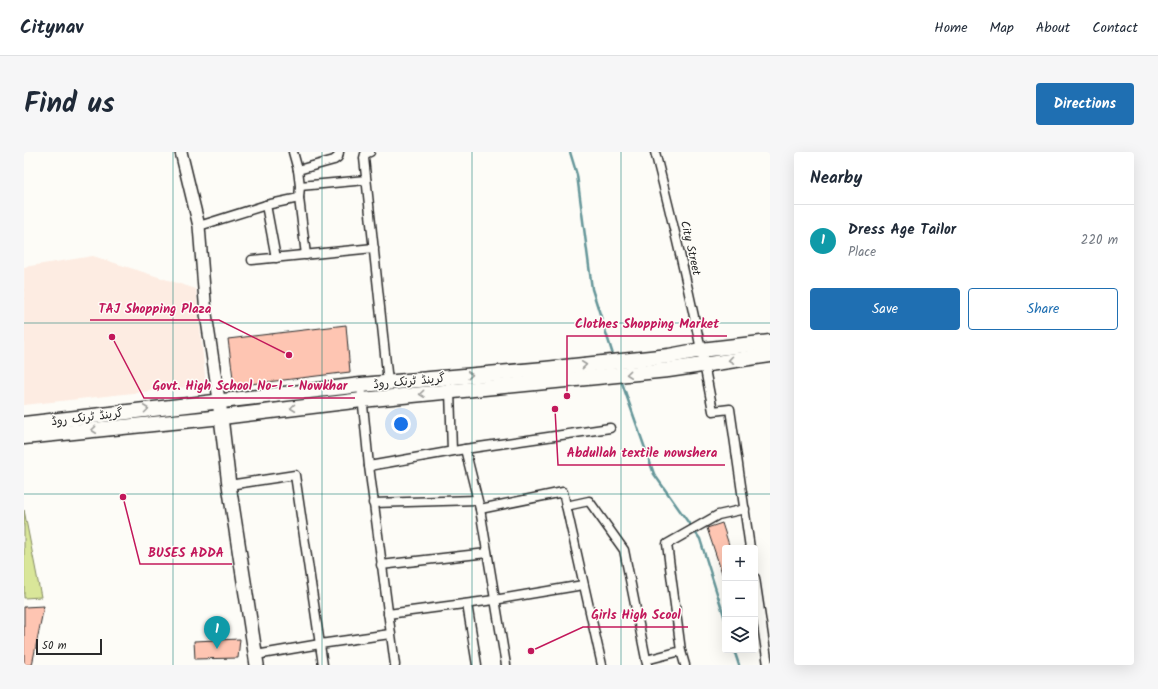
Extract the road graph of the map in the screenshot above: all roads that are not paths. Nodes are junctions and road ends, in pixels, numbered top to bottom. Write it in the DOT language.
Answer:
graph roads {
  1 [pos="181,152"];
  2 [pos="293,152"];
  3 [pos="339,152"];
  4 [pos="370,152"];
  5 [pos="655,152"];
  6 [pos="298,170"];
  7 [pos="366,180"];
  8 [pos="300,186"];
  9 [pos="299,198"];
  10 [pos="266,205"];
  11 [pos="199,226"];
  12 [pos="374,248"];
  13 [pos="306,255"];
  14 [pos="276,258"];
  15 [pos="252,260"];
  16 [pos="770,342"];
  17 [pos="770,355"];
  18 [pos="703,357"];
  19 [pos="545,375"];
  20 [pos="388,382"];
  21 [pos="361,385"];
  22 [pos="450,391"];
  23 [pos="220,400"];
  24 [pos="362,400"];
  25 [pos="222,417"];
  26 [pos="24,424"];
  27 [pos="610,428"];
  28 [pos="24,437"];
  29 [pos="465,449"];
  30 [pos="452,451"];
  31 [pos="369,466"];
  32 [pos="229,484"];
  33 [pos="477,500"];
  34 [pos="374,503"];
  35 [pos="566,506"];
  36 [pos="480,509"];
  37 [pos="745,509"];
  38 [pos="750,545"];
  39 [pos="486,553"];
  40 [pos="381,565"];
  41 [pos="755,581"];
  42 [pos="583,586"];
  43 [pos="494,600"];
  44 [pos="467,604"];
  45 [pos="388,614"];
  46 [pos="390,634"];
  47 [pos="320,644"];
  48 [pos="681,651"];
  49 [pos="256,660"];
  50 [pos="647,662"];
  51 [pos="323,665"];
  52 [pos="395,665"];
  53 [pos="477,665"];
  54 [pos="506,665"];
  55 [pos="602,665"];
  56 [pos="685,665"];
  57 [pos="768,665"];
  1 -- 11 [label="street"];
  2 -- 6 [label="street"];
  3 -- 6 [label="street"];
  4 -- 7 [label="street"];
  5 -- 18 [label="street, City Street"];
  6 -- 8 [label="street"];
  7 -- 8 [label="street"];
  7 -- 12 [label="street"];
  8 -- 9 [label="street"];
  9 -- 10 [label="street"];
  9 -- 13 [label="street"];
  10 -- 11 [label="street"];
  10 -- 14 [label="street"];
  11 -- 23 [label="street"];
  12 -- 13 [label="street"];
  12 -- 20 [label="street"];
  13 -- 14 [label="street"];
  14 -- 15 [label="street"];
  16 -- 18 [label="highway, گرینڈ ٹرنک روڈ"];
  17 -- 18 [label="highway, گرینڈ ٹرنک روڈ, one-way"];
  18 -- 19 [label="highway, گرینڈ ٹرنک روڈ"];
  18 -- 37 [label="street, City Street"];
  20 -- 19 [label="highway, گرینڈ ٹرنک روڈ, one-way"];
  19 -- 22 [label="highway, گرینڈ ٹرنک روڈ"];
  20 -- 21 [label="highway, گرینڈ ٹرنک روڈ"];
  21 -- 23 [label="highway, گرینڈ ٹرنک روڈ"];
  21 -- 24 [label="street"];
  22 -- 24 [label="highway, گرینڈ ٹرنک روڈ, one-way"];
  22 -- 30 [label="street"];
  23 -- 25 [label="main road"];
  26 -- 23 [label="highway, گرینڈ ٹرنک روڈ, one-way"];
  24 -- 25 [label="highway, گرینڈ ٹرنک روڈ, one-way"];
  24 -- 31 [label="street"];
  25 -- 28 [label="highway, گرینڈ ٹرنک روڈ, one-way"];
  25 -- 32 [label="main road"];
  27 -- 29 [label="street"];
  29 -- 30 [label="street"];
  29 -- 33 [label="street"];
  30 -- 31 [label="street"];
  31 -- 34 [label="street"];
  32 -- 47 [label="street"];
  32 -- 49 [label="main road"];
  33 -- 34 [label="street"];
  33 -- 36 [label="street"];
  34 -- 40 [label="street"];
  35 -- 36 [label="street"];
  35 -- 42 [label="street"];
  35 -- 50 [label="street"];
  36 -- 39 [label="street"];
  37 -- 38 [label="street"];
  37 -- 48 [label="street"];
  39 -- 40 [label="street"];
  39 -- 43 [label="street"];
  40 -- 45 [label="street"];
  41 -- 57 [label="street"];
  42 -- 43 [label="street"];
  42 -- 55 [label="street"];
  43 -- 44 [label="street"];
  43 -- 54 [label="street"];
  44 -- 45 [label="street"];
  44 -- 53 [label="street"];
  45 -- 46 [label="street"];
  46 -- 47 [label="street"];
  46 -- 52 [label="street"];
  47 -- 49 [label="street"];
  47 -- 51 [label="street"];
  48 -- 50 [label="street"];
  48 -- 56 [label="street"];
}
